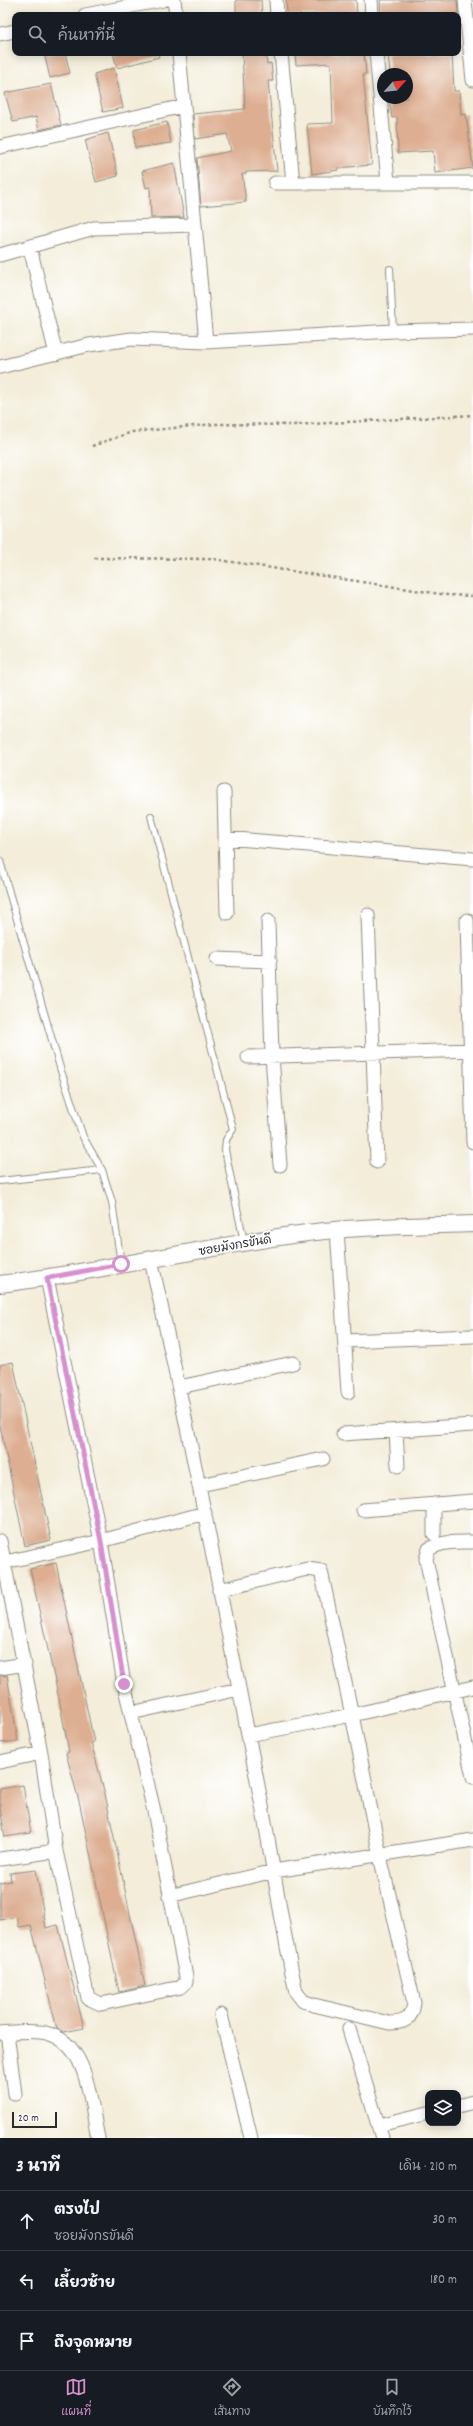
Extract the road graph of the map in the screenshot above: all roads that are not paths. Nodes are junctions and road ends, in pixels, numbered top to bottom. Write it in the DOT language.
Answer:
graph roads {
  1 [pos="163,0"];
  2 [pos="174,0"];
  3 [pos="276,0"];
  4 [pos="371,0"];
  5 [pos="466,0"];
  6 [pos="101,12"];
  7 [pos="176,12"];
  8 [pos="277,12"];
  9 [pos="372,12"];
  10 [pos="12,32"];
  11 [pos="0,34"];
  12 [pos="179,56"];
  13 [pos="281,56"];
  14 [pos="376,56"];
  15 [pos="473,80"];
  16 [pos="184,106"];
  17 [pos="0,146"];
  18 [pos="388,182"];
  19 [pos="473,182"];
  20 [pos="274,183"];
  21 [pos="293,183"];
  22 [pos="195,225"];
  23 [pos="30,248"];
  24 [pos="0,255"];
  25 [pos="390,269"];
  26 [pos="473,329"];
  27 [pos="393,331"];
  28 [pos="206,342"];
  29 [pos="56,354"];
  30 [pos="0,367"];
  31 [pos="224,792"];
  32 [pos="151,816"];
  33 [pos="225,838"];
  34 [pos="473,859"];
  35 [pos="0,861"];
  36 [pos="227,912"];
  37 [pos="368,915"];
  38 [pos="467,920"];
  39 [pos="268,921"];
  40 [pos="217,959"];
  41 [pos="270,961"];
  42 [pos="472,1050"];
  43 [pos="371,1054"];
  44 [pos="272,1056"];
  45 [pos="248,1057"];
  46 [pos="473,1142"];
  47 [pos="377,1162"];
  48 [pos="280,1165"];
  49 [pos="102,1170"];
  50 [pos="0,1181"];
  51 [pos="473,1224"];
  52 [pos="337,1230"];
  53 [pos="244,1243"];
  54 [pos="151,1260"];
  55 [pos="121,1264"];
  56 [pos="47,1278"];
  57 [pos="0,1284"];
  58 [pos="473,1336"];
  59 [pos="345,1341"];
  60 [pos="293,1363"];
  61 [pos="179,1387"];
  62 [pos="348,1392"];
  63 [pos="473,1425"];
  64 [pos="396,1431"];
  65 [pos="343,1434"];
  66 [pos="323,1459"];
  67 [pos="398,1466"];
  68 [pos="200,1485"];
  69 [pos="473,1501"];
  70 [pos="434,1504"];
  71 [pos="364,1510"];
  72 [pos="205,1513"];
  73 [pos="434,1534"];
  74 [pos="0,1541"];
  75 [pos="101,1541"];
  76 [pos="473,1542"];
  77 [pos="4,1570"];
  78 [pos="219,1590"];
  79 [pos="25,1664"];
  80 [pos="0,1668"];
  81 [pos="473,1687"];
  82 [pos="239,1689"];
  83 [pos="453,1692"];
  84 [pos="131,1713"];
  85 [pos="352,1715"];
  86 [pos="248,1735"];
  87 [pos="42,1753"];
  88 [pos="0,1762"];
  89 [pos="473,1777"];
  90 [pos="473,1840"];
  91 [pos="56,1850"];
  92 [pos="380,1856"];
  93 [pos="0,1859"];
  94 [pos="274,1871"];
  95 [pos="170,1896"];
  96 [pos="221,2015"];
  97 [pos="349,2029"];
  98 [pos="4,2032"];
  99 [pos="15,2094"];
  100 [pos="473,2102"];
  101 [pos="461,2105"];
  102 [pos="425,2114"];
  103 [pos="380,2132"];
  104 [pos="98,2138"];
  105 [pos="251,2138"];
  1 -- 6 [label="street"];
  2 -- 7 [label="street"];
  3 -- 8 [label="street"];
  4 -- 9 [label="street"];
  5 -- 15 [label="street"];
  10 -- 11 [label="street"];
  12 -- 16 [label="street"];
  13 -- 21 [label="street"];
  14 -- 18 [label="street"];
  16 -- 17 [label="street"];
  16 -- 22 [label="street"];
  18 -- 19 [label="street"];
  18 -- 21 [label="street"];
  20 -- 21 [label="street"];
  22 -- 23 [label="street"];
  22 -- 28 [label="street"];
  23 -- 24 [label="street"];
  23 -- 29 [label="street"];
  25 -- 27 [label="lane"];
  26 -- 27 [label="street"];
  27 -- 28 [label="street"];
  28 -- 29 [label="street"];
  29 -- 30 [label="street"];
  31 -- 33 [label="street"];
  32 -- 53 [label="lane"];
  33 -- 34 [label="street"];
  33 -- 36 [label="street"];
  35 -- 49 [label="lane"];
  37 -- 43 [label="street"];
  38 -- 42 [label="street"];
  39 -- 41 [label="street"];
  40 -- 41 [label="street"];
  41 -- 44 [label="street"];
  42 -- 43 [label="street"];
  42 -- 46 [label="street"];
  43 -- 44 [label="street"];
  43 -- 47 [label="street"];
  44 -- 45 [label="street"];
  44 -- 48 [label="street"];
  49 -- 50 [label="lane"];
  49 -- 55 [label="lane"];
  51 -- 52 [label="street, ซอยมังกรขันดี"];
  52 -- 53 [label="street, ซอยมังกรขันดี"];
  52 -- 59 [label="street"];
  53 -- 54 [label="street, ซอยมังกรขันดี"];
  54 -- 55 [label="street, ซอยมังกรขันดี"];
  54 -- 61 [label="street"];
  55 -- 56 [label="street, ซอยมังกรขันดี"];
  56 -- 57 [label="street, ซอยมังกรขันดี"];
  56 -- 75 [label="street"];
  58 -- 59 [label="street"];
  59 -- 62 [label="street"];
  60 -- 61 [label="street"];
  61 -- 68 [label="street"];
  63 -- 64 [label="street"];
  64 -- 65 [label="street"];
  64 -- 67 [label="street"];
  66 -- 68 [label="street"];
  68 -- 72 [label="street"];
  69 -- 70 [label="street"];
  70 -- 71 [label="street"];
  70 -- 73 [label="street"];
  72 -- 75 [label="street"];
  72 -- 78 [label="street"];
  74 -- 77 [label="street"];
  75 -- 77 [label="street"];
  75 -- 84 [label="street"];
  76 -- 83 [label="street"];
  77 -- 79 [label="street"];
  78 -- 82 [label="street"];
  78 -- 85 [label="street"];
  79 -- 80 [label="street"];
  79 -- 87 [label="street"];
  81 -- 83 [label="street"];
  82 -- 84 [label="street"];
  82 -- 86 [label="street"];
  83 -- 85 [label="street"];
  83 -- 89 [label="street"];
  84 -- 95 [label="street"];
  85 -- 86 [label="street"];
  85 -- 92 [label="street"];
  86 -- 94 [label="street"];
  87 -- 88 [label="street"];
  87 -- 91 [label="street"];
  90 -- 92 [label="street"];
  91 -- 93 [label="street"];
  91 -- 95 [label="street"];
  92 -- 94 [label="street"];
  92 -- 94 [label="street"];
  94 -- 95 [label="street"];
  96 -- 105 [label="street"];
  97 -- 103 [label="street"];
  98 -- 99 [label="street"];
  98 -- 104 [label="street"];
  100 -- 101 [label="street"];
  102 -- 103 [label="street"];
}
